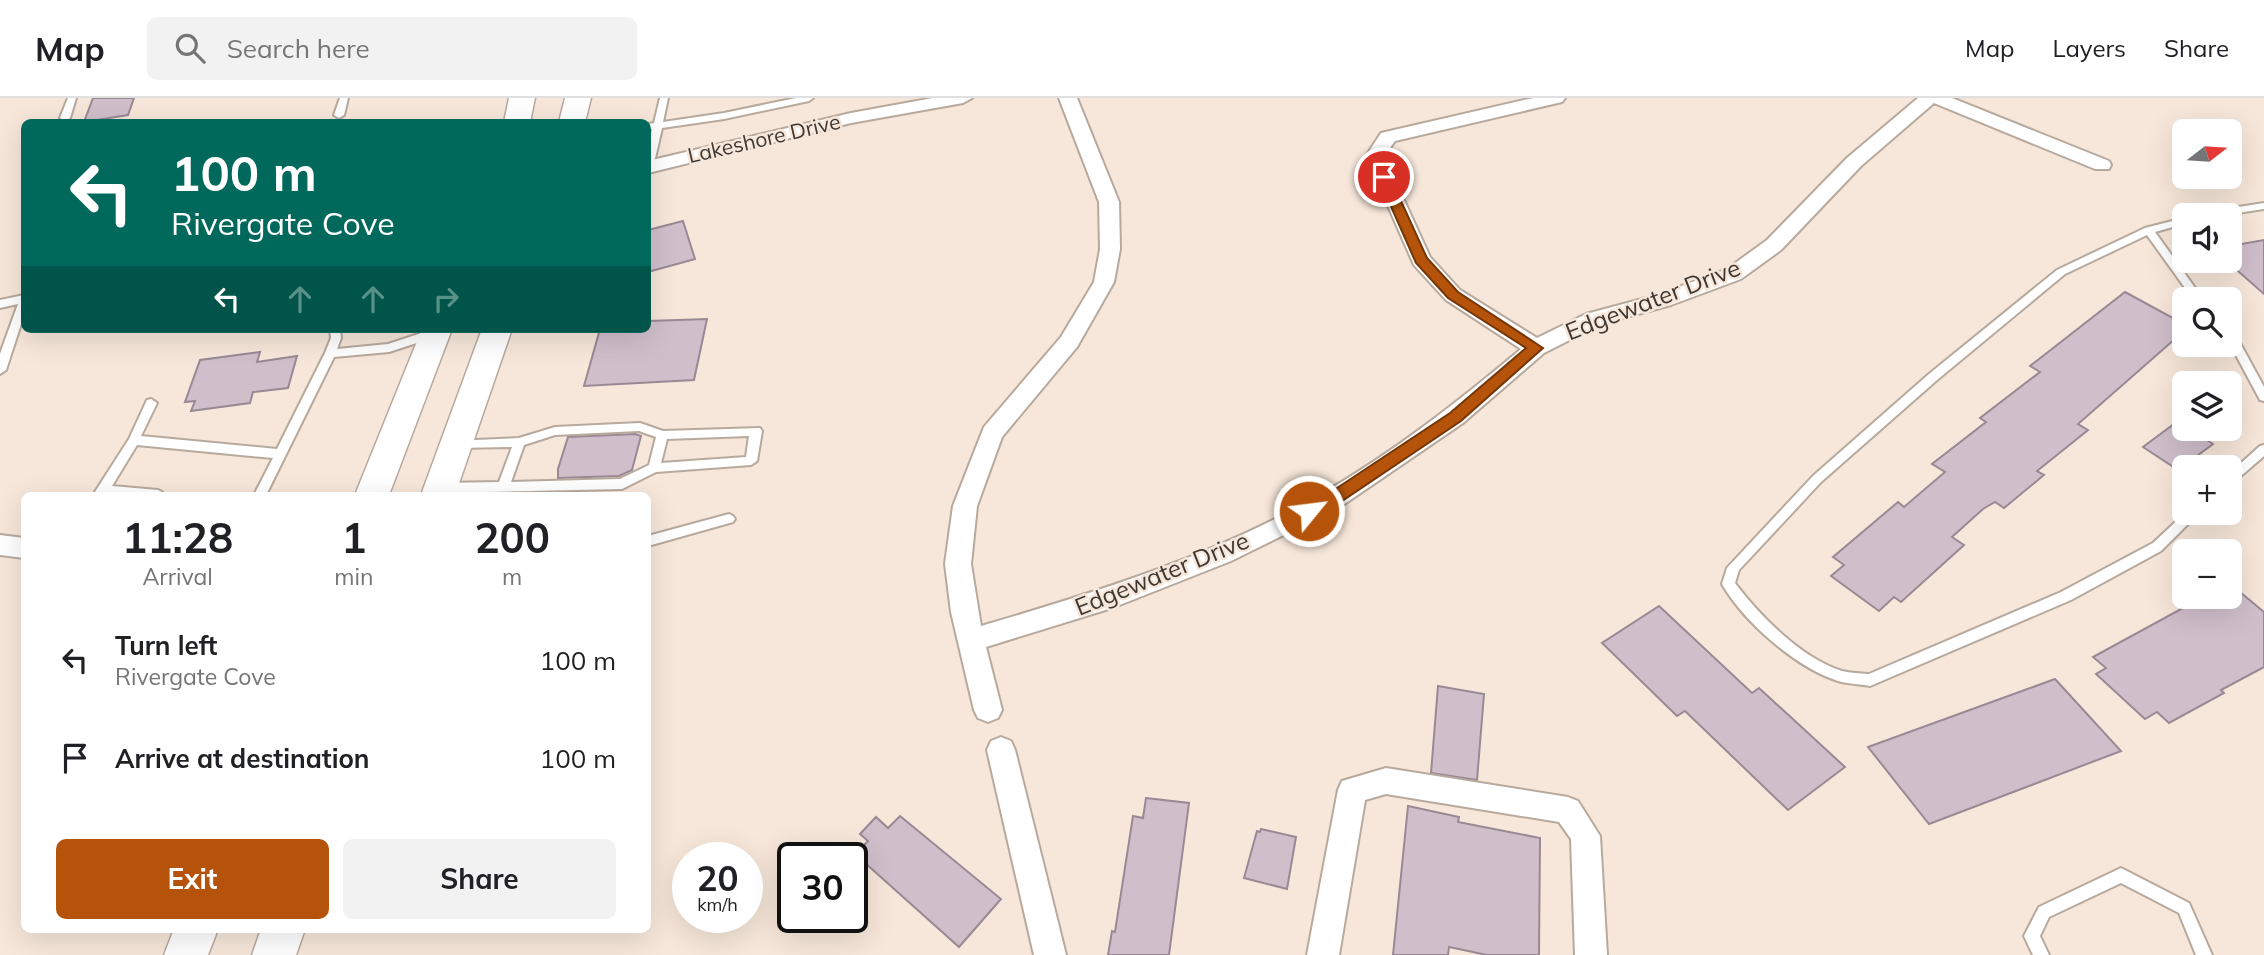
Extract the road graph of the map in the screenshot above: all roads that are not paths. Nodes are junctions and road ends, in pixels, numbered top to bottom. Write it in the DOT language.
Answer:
graph roads {
  1 [pos="72,98"];
  2 [pos="344,98"];
  3 [pos="522,98"];
  4 [pos="578,98"];
  5 [pos="664,98"];
  6 [pos="809,98"];
  7 [pos="963,98"];
  8 [pos="1068,98"];
  9 [pos="1556,98"];
  10 [pos="1929,98"];
  11 [pos="1936,98"];
  12 [pos="340,115"];
  13 [pos="65,118"];
  14 [pos="518,119"];
  15 [pos="573,119"];
  16 [pos="652,127"];
  17 [pos="2102,165"];
  18 [pos="651,166"];
  19 [pos="2264,206"];
  20 [pos="2242,209"];
  21 [pos="2172,224"];
  22 [pos="2149,230"];
  23 [pos="2189,287"];
  24 [pos="21,300"];
  25 [pos="0,304"];
  26 [pos="21,309"];
  27 [pos="335,333"];
  28 [pos="496,333"];
  29 [pos="433,340"];
  30 [pos="390,348"];
  31 [pos="1536,348"];
  32 [pos="330,353"];
  33 [pos="2242,357"];
  34 [pos="0,369"];
  35 [pos="2264,397"];
  36 [pos="151,403"];
  37 [pos="662,435"];
  38 [pos="134,440"];
  39 [pos="519,442"];
  40 [pos="456,444"];
  41 [pos="2264,449"];
  42 [pos="281,454"];
  43 [pos="654,468"];
  44 [pos="2242,468"];
  45 [pos="372,487"];
  46 [pos="503,487"];
  47 [pos="440,491"];
  48 [pos="102,492"];
  49 [pos="262,492"];
  50 [pos="729,519"];
  51 [pos="2180,525"];
  52 [pos="651,540"];
  53 [pos="0,545"];
  54 [pos="21,548"];
  55 [pos="972,640"];
  56 [pos="988,710"];
  57 [pos="1001,750"];
  58 [pos="194,933"];
  59 [pos="282,933"];
  60 [pos="186,955"];
  61 [pos="274,955"];
  62 [pos="1050,955"];
  63 [pos="1323,955"];
  64 [pos="1591,955"];
  65 [pos="2040,955"];
  66 [pos="2204,955"];
  1 -- 13 [label="lane"];
  2 -- 12 [label="lane"];
  3 -- 14 [label="main road"];
  4 -- 15 [label="main road"];
  5 -- 16 [label="lane"];
  6 -- 16 [label="lane"];
  7 -- 18 [label="street, Lakeshore Drive"];
  8 -- 55 [label="street"];
  9 -- 31 [label="street"];
  10 -- 31 [label="street, Edgewater Drive"];
  11 -- 17 [label="street"];
  19 -- 20 [label="lane"];
  21 -- 22 [label="lane"];
  22 -- 23 [label="lane"];
  22 -- 51 [label="lane"];
  24 -- 25 [label="lane"];
  26 -- 34 [label="lane"];
  27 -- 32 [label="lane"];
  28 -- 40 [label="main road"];
  29 -- 30 [label="lane"];
  29 -- 30 [label="lane"];
  29 -- 45 [label="main road"];
  30 -- 32 [label="lane"];
  31 -- 55 [label="street, Edgewater Drive"];
  32 -- 42 [label="lane"];
  33 -- 35 [label="lane"];
  36 -- 38 [label="lane"];
  37 -- 39 [label="lane"];
  37 -- 43 [label="lane"];
  37 -- 43 [label="lane"];
  38 -- 42 [label="lane"];
  38 -- 48 [label="lane"];
  39 -- 40 [label="lane"];
  39 -- 46 [label="lane"];
  40 -- 47 [label="main road"];
  41 -- 44 [label="lane"];
  42 -- 49 [label="lane"];
  43 -- 46 [label="lane"];
  46 -- 47 [label="lane"];
  50 -- 52 [label="lane"];
  53 -- 54 [label="street"];
  55 -- 56 [label="street"];
  57 -- 62 [label="street"];
  58 -- 60 [label="main road"];
  59 -- 61 [label="main road"];
  63 -- 64 [label="street"];
  65 -- 66 [label="lane"];
}
